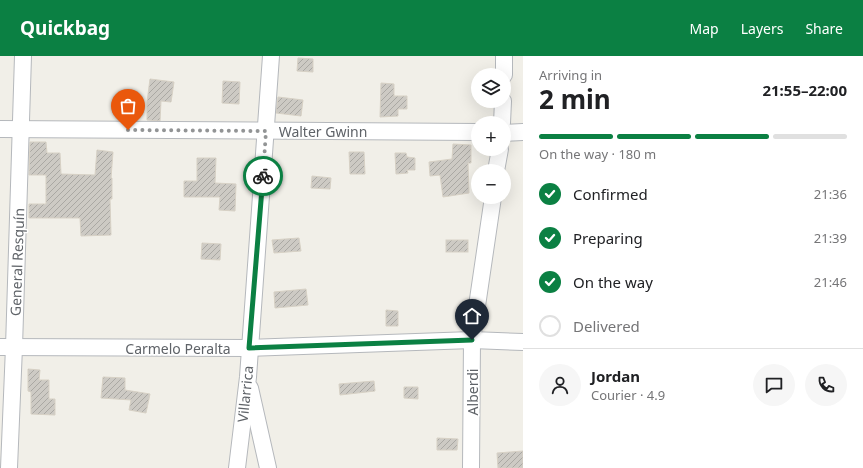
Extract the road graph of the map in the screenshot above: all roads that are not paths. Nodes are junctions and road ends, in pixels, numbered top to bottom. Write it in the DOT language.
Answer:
graph roads {
  1 [pos="23,56"];
  2 [pos="271,56"];
  3 [pos="504,56"];
  4 [pos="504,68"];
  5 [pos="0,129"];
  6 [pos="21,129"];
  7 [pos="266,131"];
  8 [pos="471,132"];
  9 [pos="523,132"];
  10 [pos="511,133"];
  11 [pos="491,204"];
  12 [pos="472,340"];
  13 [pos="523,342"];
  14 [pos="7,347"];
  15 [pos="249,348"];
  16 [pos="248,377"];
  17 [pos="8,468"];
  18 [pos="237,468"];
  19 [pos="268,468"];
  20 [pos="471,468"];
  1 -- 6 [label="street, General Resquín"];
  2 -- 7 [label="street, Villarrica"];
  3 -- 4 [label="street"];
  5 -- 6 [label="street, Walter Gwinn"];
  6 -- 7 [label="street, Walter Gwinn"];
  6 -- 14 [label="street, General Resquín"];
  7 -- 8 [label="street, Walter Gwinn"];
  7 -- 15 [label="street, Villarrica"];
  9 -- 10 [label="street"];
  11 -- 12 [label="street, Alberdi"];
  12 -- 13 [label="street, Carmelo Peralta"];
  12 -- 15 [label="street, Carmelo Peralta"];
  12 -- 20 [label="street, Alberdi"];
  14 -- 15 [label="street, Carmelo Peralta"];
  14 -- 17 [label="street, General Resquín"];
  15 -- 16 [label="street, Villarrica"];
  16 -- 18 [label="street, Villarrica"];
  16 -- 19 [label="street"];
}
